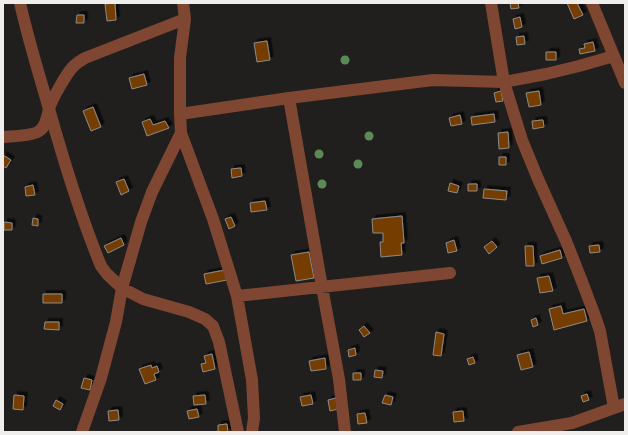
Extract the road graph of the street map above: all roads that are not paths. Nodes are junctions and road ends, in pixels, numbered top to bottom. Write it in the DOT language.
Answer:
graph roads {
  1 [pos="20,3"];
  2 [pos="183,3"];
  3 [pos="491,3"];
  4 [pos="592,3"];
  5 [pos="185,19"];
  6 [pos="614,56"];
  7 [pos="504,82"];
  8 [pos="625,83"];
  9 [pos="289,98"];
  10 [pos="49,108"];
  11 [pos="180,114"];
  12 [pos="181,134"];
  13 [pos="3,137"];
  14 [pos="450,273"];
  15 [pos="322,287"];
  16 [pos="122,288"];
  17 [pos="237,296"];
  18 [pos="620,406"];
  19 [pos="82,432"];
  20 [pos="238,432"];
  21 [pos="252,432"];
  22 [pos="345,432"];
  23 [pos="518,432"];
  1 -- 10 [label="street"];
  2 -- 5 [label="street"];
  3 -- 7 [label="street"];
  4 -- 6 [label="street"];
  5 -- 10 [label="street"];
  5 -- 11 [label="street"];
  6 -- 7 [label="street"];
  6 -- 8 [label="street"];
  7 -- 9 [label="street"];
  7 -- 18 [label="street"];
  9 -- 11 [label="street"];
  9 -- 15 [label="street"];
  10 -- 13 [label="street"];
  10 -- 16 [label="street"];
  11 -- 12 [label="street"];
  12 -- 16 [label="street"];
  12 -- 17 [label="street"];
  14 -- 15 [label="street"];
  15 -- 17 [label="street"];
  15 -- 22 [label="street"];
  16 -- 19 [label="street"];
  16 -- 20 [label="street"];
  17 -- 21 [label="street"];
  18 -- 23 [label="street"];
}
